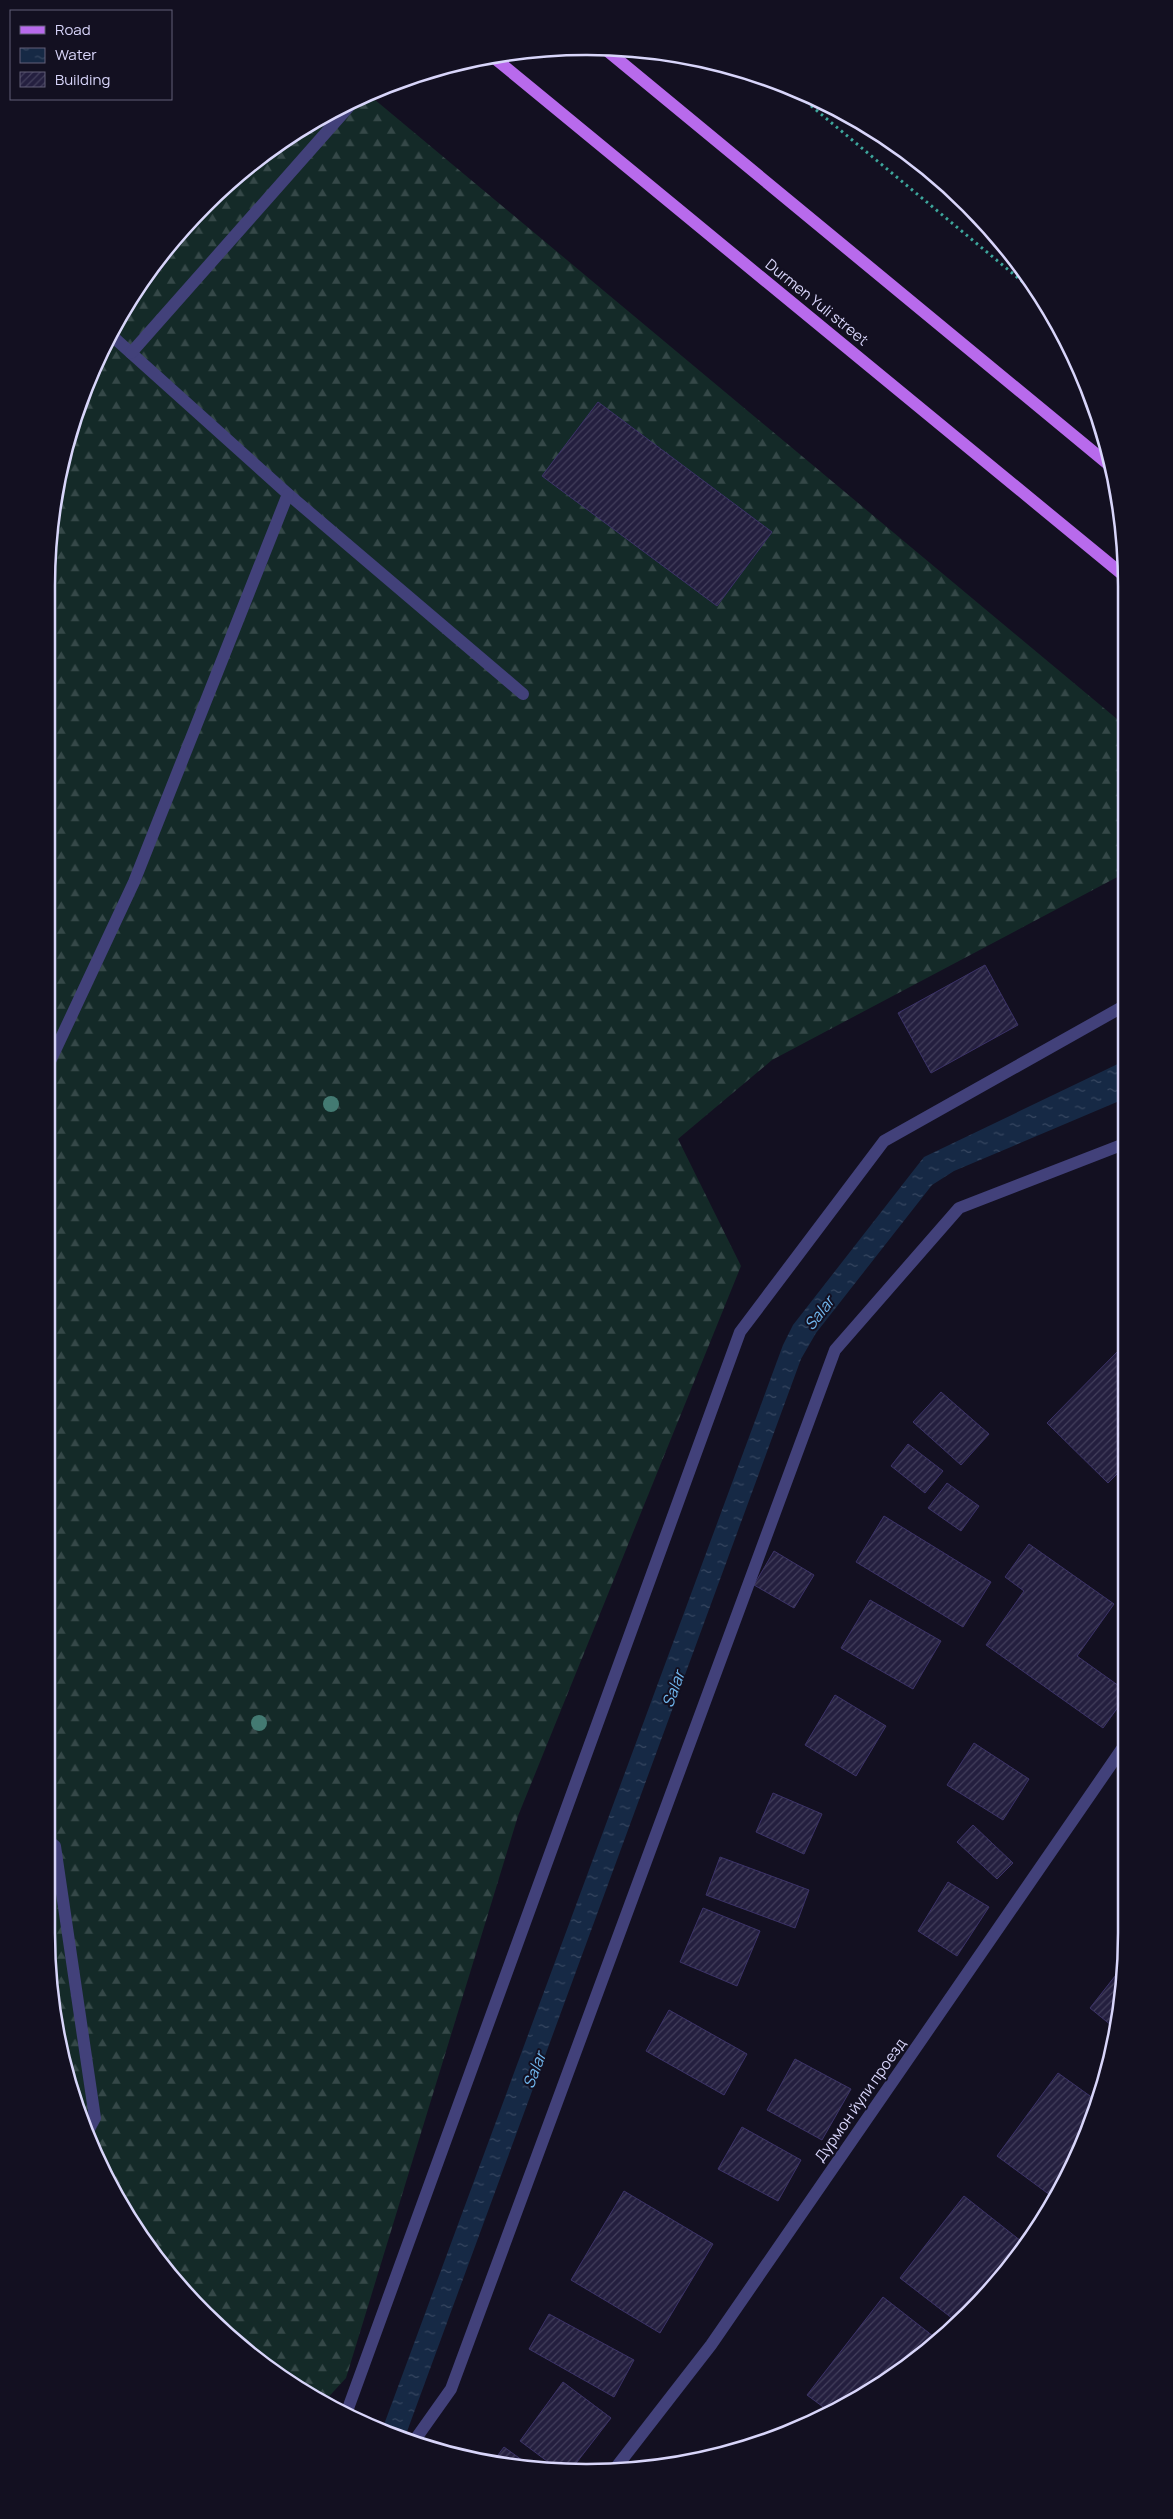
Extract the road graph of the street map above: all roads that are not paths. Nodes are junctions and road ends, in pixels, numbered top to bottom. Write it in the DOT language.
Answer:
graph roads {
  1 [pos="613,56"];
  2 [pos="500,63"];
  3 [pos="341,115"];
  4 [pos="116,340"];
  5 [pos="131,353"];
  6 [pos="1102,459"];
  7 [pos="288,494"];
  8 [pos="1118,570"];
  9 [pos="523,694"];
  10 [pos="1118,1009"];
  11 [pos="55,1051"];
  12 [pos="1118,1146"];
  13 [pos="1118,1755"];
  14 [pos="55,1846"];
  15 [pos="91,2125"];
  16 [pos="348,2408"];
  17 [pos="417,2436"];
  18 [pos="619,2463"];
  1 -- 6 [label="main road"];
  2 -- 8 [label="main road, Durmen Yuli street"];
  3 -- 5 [label="street"];
  4 -- 5 [label="street"];
  5 -- 7 [label="street"];
  7 -- 9 [label="street"];
  7 -- 11 [label="street"];
  10 -- 16 [label="street"];
  12 -- 17 [label="street"];
  13 -- 18 [label="street, Дурмон йули проезд"];
  14 -- 15 [label="street"];
}
